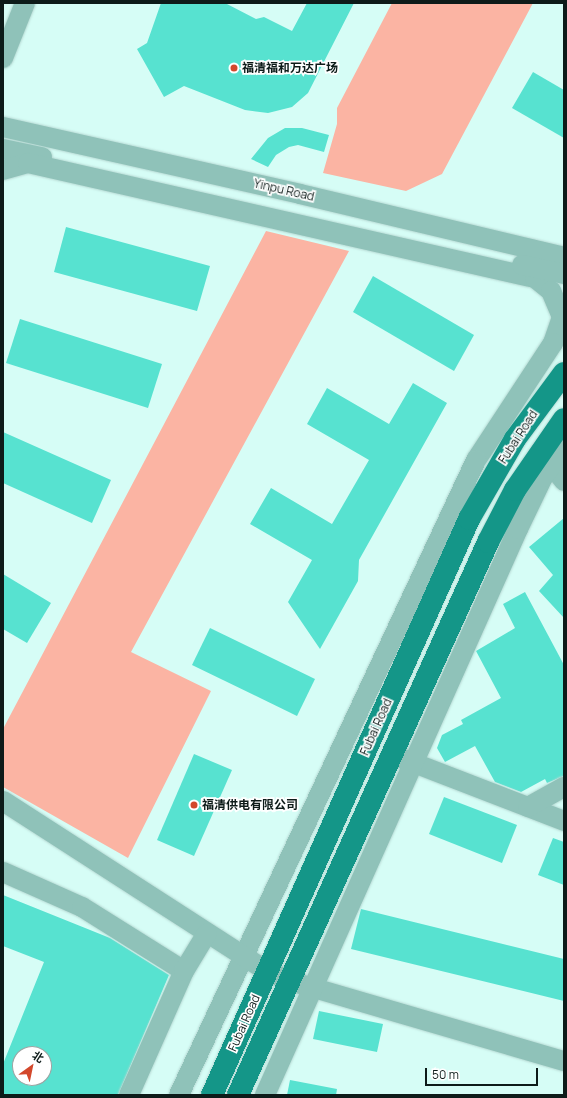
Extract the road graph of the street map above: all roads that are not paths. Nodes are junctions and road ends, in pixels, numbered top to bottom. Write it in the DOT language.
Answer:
graph roads {
  1 [pos="25,3"];
  2 [pos="3,58"];
  3 [pos="3,127"];
  4 [pos="3,149"];
  5 [pos="3,170"];
  6 [pos="564,257"];
  7 [pos="564,274"];
  8 [pos="564,373"];
  9 [pos="564,419"];
  10 [pos="564,448"];
  11 [pos="546,459"];
  12 [pos="564,481"];
  13 [pos="392,755"];
  14 [pos="413,763"];
  15 [pos="564,787"];
  16 [pos="3,801"];
  17 [pos="528,807"];
  18 [pos="564,821"];
  19 [pos="3,872"];
  20 [pos="207,933"];
  21 [pos="244,956"];
  22 [pos="184,971"];
  23 [pos="267,971"];
  24 [pos="290,981"];
  25 [pos="313,988"];
  26 [pos="564,1061"];
  27 [pos="129,1095"];
  28 [pos="179,1095"];
  29 [pos="212,1095"];
  30 [pos="238,1095"];
  31 [pos="265,1095"];
  1 -- 2 [label="street"];
  3 -- 6 [label="street, Yinpu Road"];
  4 -- 7 [label="street, Yinpu Road"];
  5 -- 21 [label="street"];
  8 -- 23 [label="main road, Fubai Road"];
  9 -- 11 [label="main road, Fubai Road"];
  10 -- 11 [label="street"];
  11 -- 12 [label="street"];
  11 -- 13 [label="main road, Fubai Road"];
  11 -- 14 [label="street"];
  13 -- 14 [label="street"];
  13 -- 24 [label="main road, Fubai Road"];
  14 -- 17 [label="street"];
  14 -- 25 [label="street"];
  15 -- 17 [label="street"];
  16 -- 20 [label="street"];
  17 -- 18 [label="street"];
  19 -- 22 [label="street"];
  20 -- 21 [label="street"];
  20 -- 22 [label="street"];
  21 -- 23 [label="street"];
  21 -- 28 [label="street"];
  22 -- 27 [label="street"];
  23 -- 24 [label="street"];
  23 -- 29 [label="main road, Fubai Road"];
  24 -- 25 [label="street"];
  24 -- 30 [label="main road, Fubai Road"];
  25 -- 26 [label="street"];
  25 -- 31 [label="street"];
}
